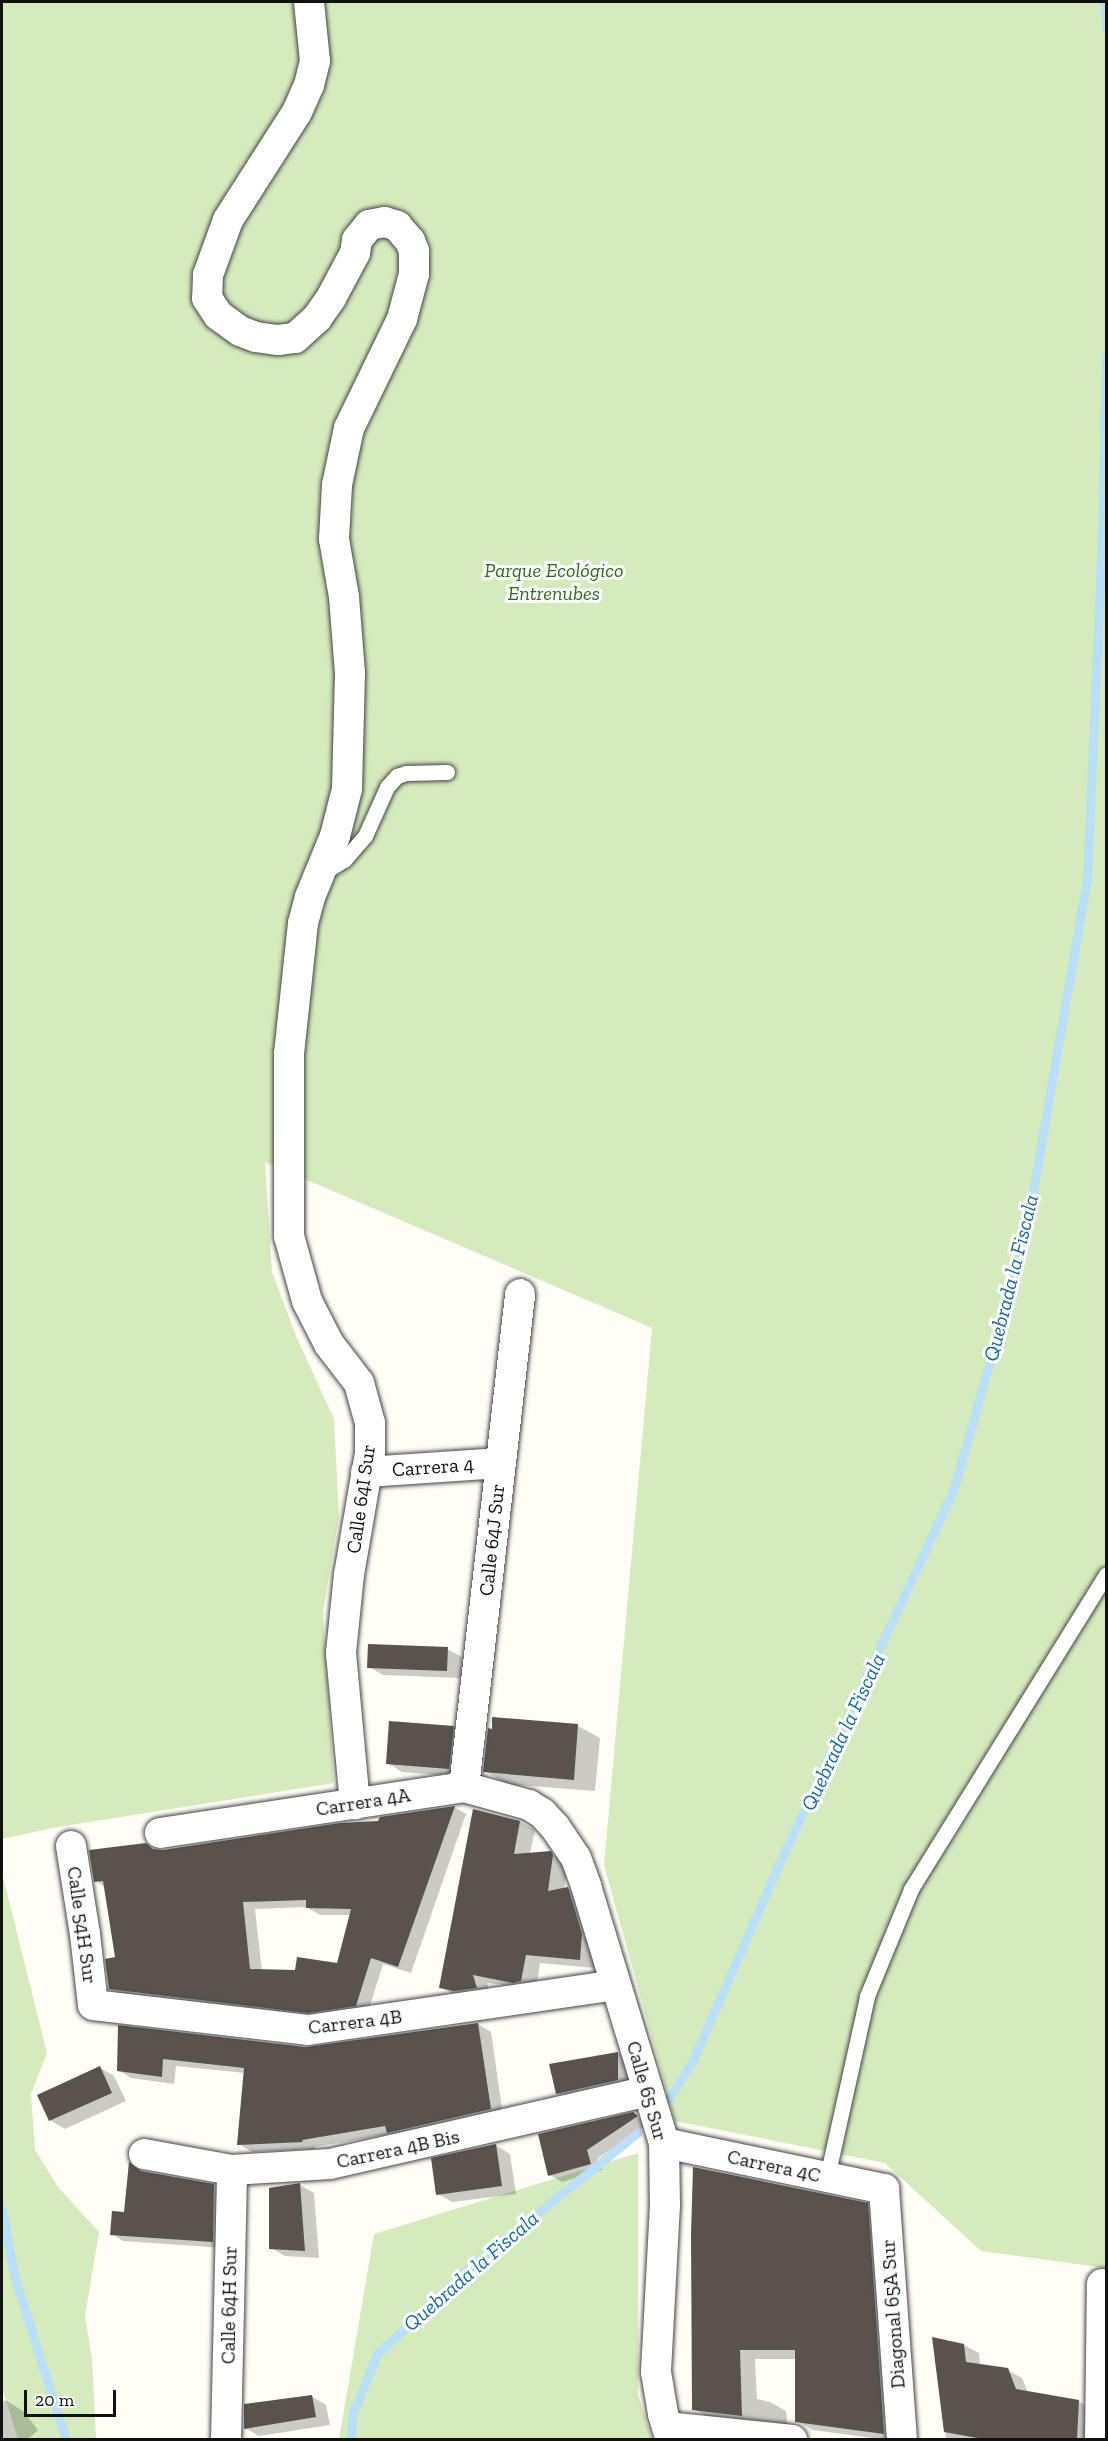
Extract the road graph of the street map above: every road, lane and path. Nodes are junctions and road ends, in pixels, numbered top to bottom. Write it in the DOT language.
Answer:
graph roads {
  1 [pos="309,2"];
  2 [pos="447,772"];
  3 [pos="321,875"];
  4 [pos="520,1294"];
  5 [pos="501,1463"];
  6 [pos="366,1472"];
  7 [pos="1107,1575"];
  8 [pos="464,1786"];
  9 [pos="355,1804"];
  10 [pos="555,1827"];
  11 [pos="160,1833"];
  12 [pos="70,1846"];
  13 [pos="616,1985"];
  14 [pos="93,2005"];
  15 [pos="648,2091"];
  16 [pos="664,2143"];
  17 [pos="144,2154"];
  18 [pos="232,2170"];
  19 [pos="827,2177"];
  20 [pos="884,2189"];
  21 [pos="1102,2284"];
  22 [pos="669,2433"];
  23 [pos="226,2439"];
  24 [pos="792,2439"];
  25 [pos="902,2439"];
  26 [pos="1100,2439"];
  1 -- 3 [label="street, Calle 64I Sur"];
  2 -- 3 [label="lane"];
  3 -- 6 [label="street, Calle 64I Sur"];
  4 -- 5 [label="street, Calle 64J Sur"];
  5 -- 6 [label="street, Carrera 4"];
  5 -- 8 [label="street, Calle 64J Sur"];
  6 -- 9 [label="street, Calle 64I Sur"];
  7 -- 19 [label="lane"];
  8 -- 9 [label="street, Carrera 4A"];
  8 -- 10 [label="street, Carrera 4A"];
  9 -- 11 [label="street, Carrera 4A"];
  10 -- 13 [label="street, Calle 65 Sur"];
  12 -- 14 [label="street, Calle 54H Sur"];
  13 -- 14 [label="street, Carrera 4B"];
  13 -- 15 [label="street, Calle 65 Sur"];
  15 -- 16 [label="street, Calle 65 Sur"];
  15 -- 18 [label="street, Carrera 4B Bis"];
  16 -- 19 [label="street, Carrera 4C"];
  16 -- 22 [label="street, Calle 65 Sur"];
  17 -- 18 [label="street, Carrera 4B Bis"];
  18 -- 23 [label="street, Calle 64H Sur"];
  19 -- 20 [label="street, Carrera 4C"];
  20 -- 25 [label="street, Diagonal 65A Sur"];
  21 -- 26 [label="street"];
  22 -- 24 [label="street"];
}
